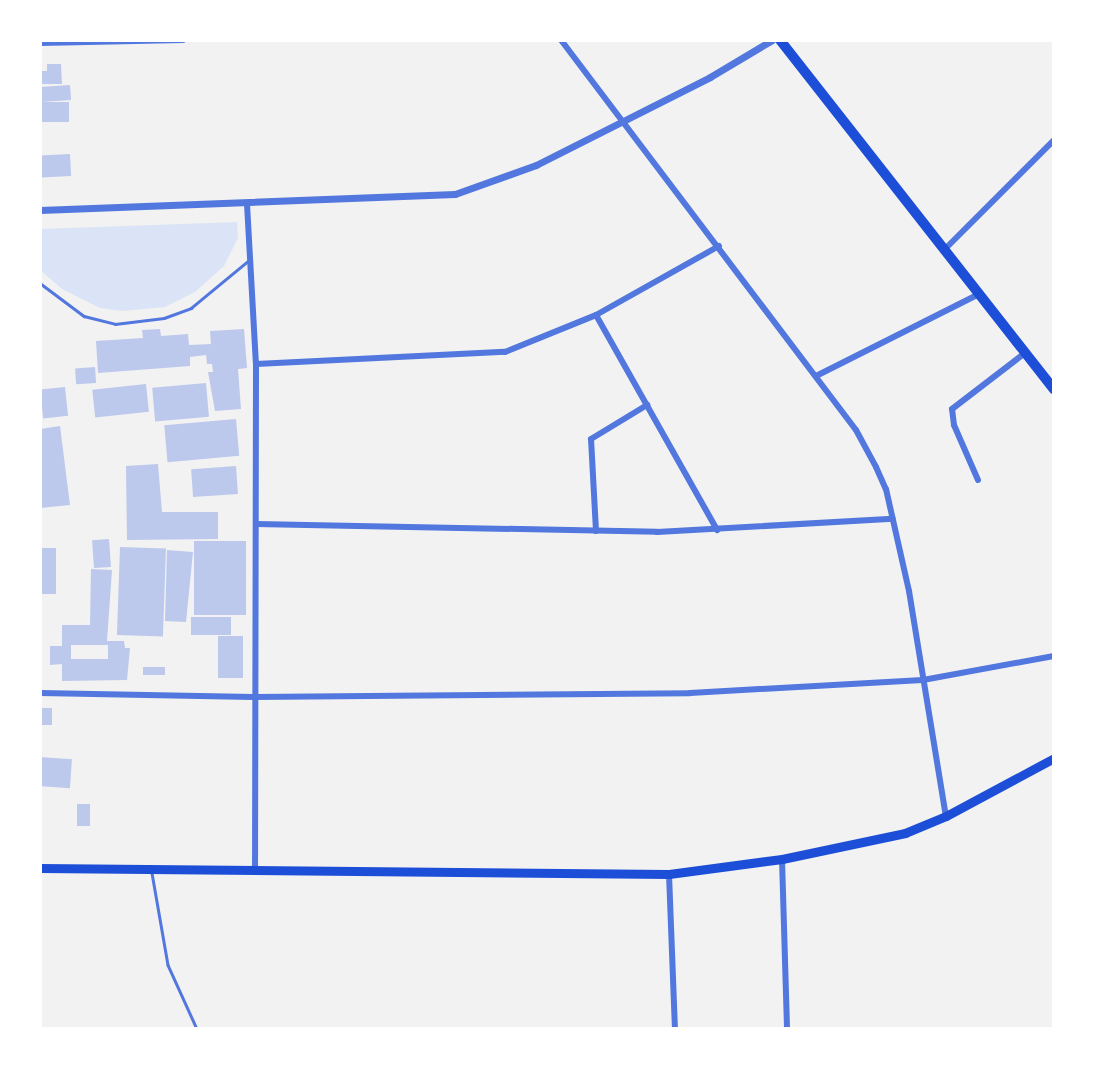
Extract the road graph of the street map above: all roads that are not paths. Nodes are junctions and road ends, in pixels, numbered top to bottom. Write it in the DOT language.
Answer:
graph roads {
  1 [pos="183,40"];
  2 [pos="561,40"];
  3 [pos="772,40"];
  4 [pos="780,40"];
  5 [pos="40,43"];
  6 [pos="626,121"];
  7 [pos="1054,139"];
  8 [pos="247,204"];
  9 [pos="40,210"];
  10 [pos="719,246"];
  11 [pos="945,249"];
  12 [pos="250,259"];
  13 [pos="40,283"];
  14 [pos="979,294"];
  15 [pos="596,315"];
  16 [pos="1025,353"];
  17 [pos="256,364"];
  18 [pos="816,376"];
  19 [pos="1054,390"];
  20 [pos="647,405"];
  21 [pos="978,480"];
  22 [pos="893,519"];
  23 [pos="256,524"];
  24 [pos="718,530"];
  25 [pos="596,531"];
  26 [pos="1054,656"];
  27 [pos="923,680"];
  28 [pos="40,693"];
  29 [pos="253,697"];
  30 [pos="1054,758"];
  31 [pos="946,816"];
  32 [pos="782,859"];
  33 [pos="40,868"];
  34 [pos="152,870"];
  35 [pos="255,871"];
  36 [pos="669,874"];
  37 [pos="197,1029"];
  38 [pos="676,1029"];
  39 [pos="787,1029"];
  1 -- 5 [label="street"];
  2 -- 6 [label="street"];
  3 -- 6 [label="street"];
  4 -- 11 [label="main road"];
  6 -- 8 [label="street"];
  6 -- 10 [label="street"];
  7 -- 11 [label="street"];
  8 -- 9 [label="street"];
  8 -- 12 [label="street"];
  10 -- 15 [label="street"];
  10 -- 18 [label="street"];
  11 -- 14 [label="main road"];
  12 -- 13 [label="lane"];
  12 -- 17 [label="street"];
  14 -- 16 [label="main road"];
  14 -- 18 [label="street"];
  15 -- 17 [label="street"];
  15 -- 20 [label="street"];
  16 -- 19 [label="main road"];
  16 -- 21 [label="street"];
  17 -- 23 [label="street"];
  18 -- 22 [label="street"];
  20 -- 24 [label="street"];
  20 -- 25 [label="street"];
  22 -- 24 [label="street"];
  22 -- 27 [label="street"];
  23 -- 25 [label="street"];
  23 -- 29 [label="street"];
  24 -- 25 [label="street"];
  26 -- 27 [label="street"];
  27 -- 29 [label="street"];
  27 -- 31 [label="street"];
  28 -- 29 [label="street"];
  29 -- 35 [label="street"];
  30 -- 31 [label="main road"];
  31 -- 32 [label="main road"];
  32 -- 36 [label="main road"];
  32 -- 39 [label="street"];
  33 -- 34 [label="main road"];
  34 -- 35 [label="main road"];
  34 -- 37 [label="lane"];
  35 -- 36 [label="main road"];
  36 -- 38 [label="street"];
}
